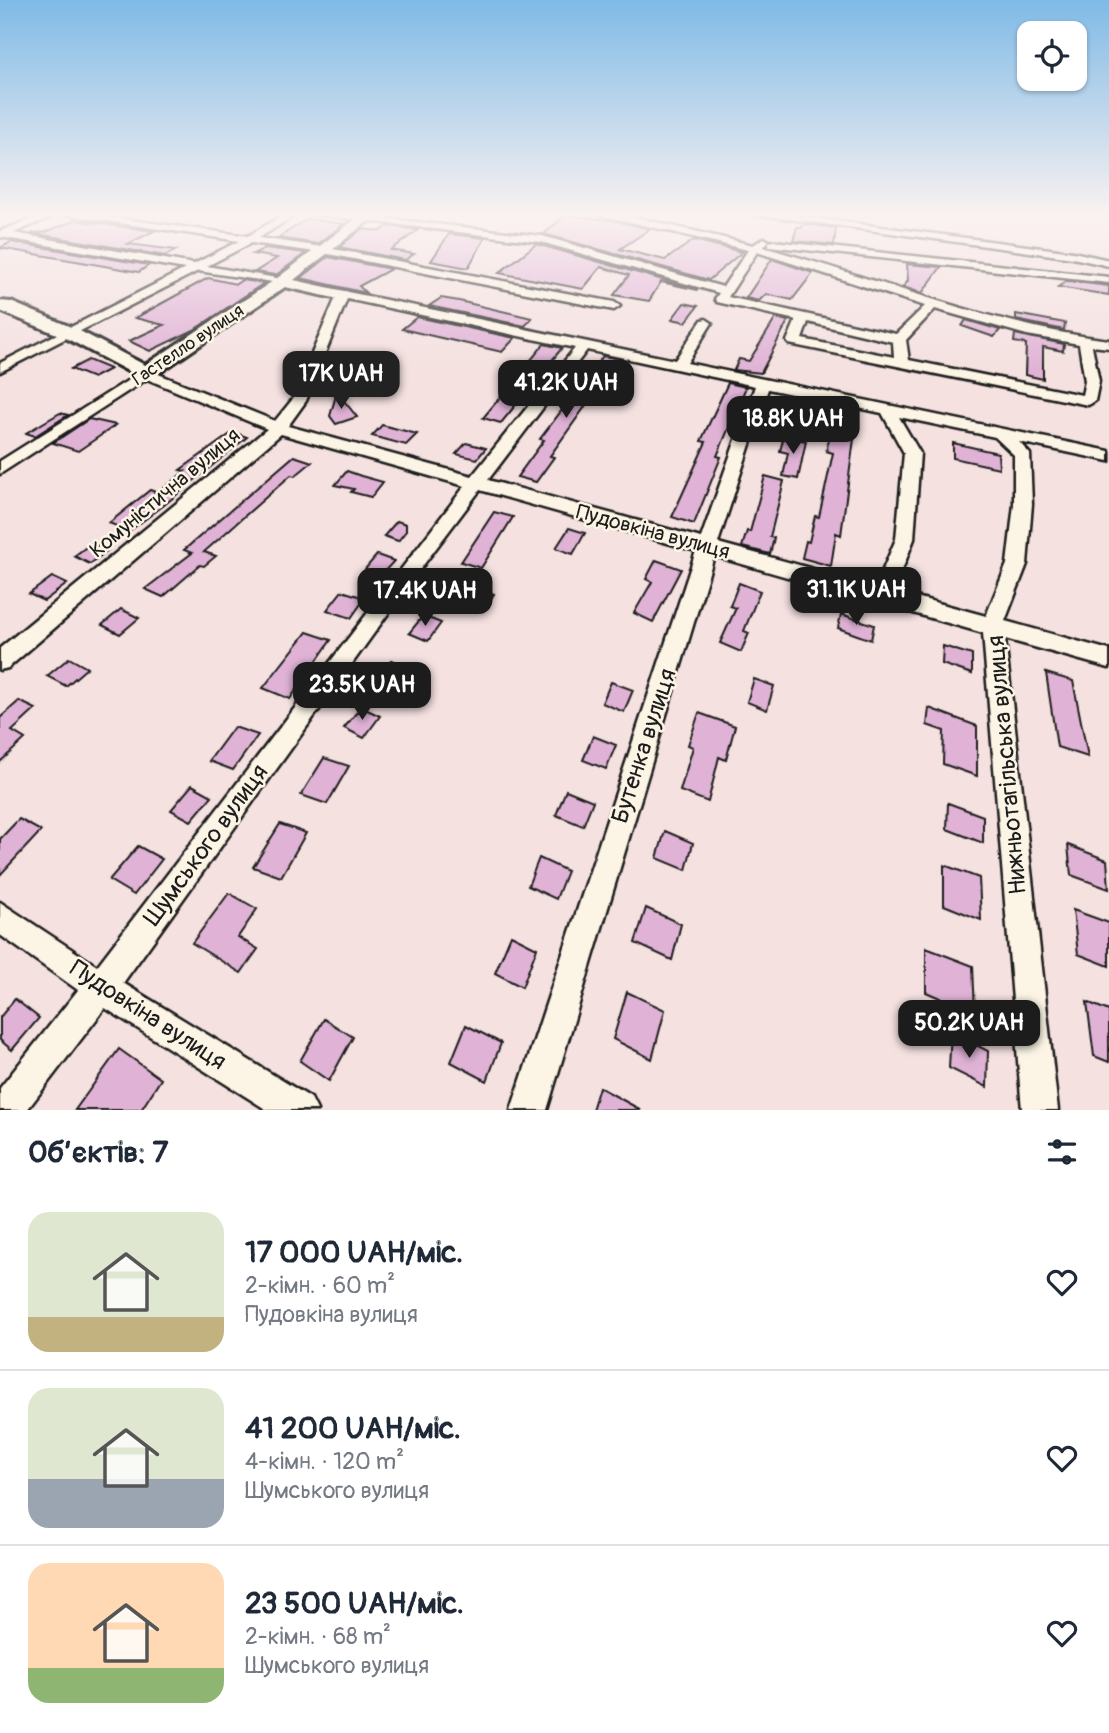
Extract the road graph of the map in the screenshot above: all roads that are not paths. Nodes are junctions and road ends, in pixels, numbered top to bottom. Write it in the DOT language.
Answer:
graph roads {
  1 [pos="188,266"];
  2 [pos="303,266"];
  3 [pos="405,266"];
  4 [pos="637,266"];
  5 [pos="744,266"];
  6 [pos="818,266"];
  7 [pos="962,266"];
  8 [pos="195,267"];
  9 [pos="1109,280"];
  10 [pos="282,282"];
  11 [pos="726,291"];
  12 [pos="343,295"];
  13 [pos="933,304"];
  14 [pos="2,305"];
  15 [pos="614,306"];
  16 [pos="804,316"];
  17 [pos="706,323"];
  18 [pos="70,333"];
  19 [pos="898,339"];
  20 [pos="1085,342"];
  21 [pos="1109,344"];
  22 [pos="583,346"];
  23 [pos="902,363"];
  24 [pos="678,366"];
  25 [pos="0,368"];
  26 [pos="146,373"];
  27 [pos="763,383"];
  28 [pos="888,410"];
  29 [pos="278,428"];
  30 [pos="1000,433"];
  31 [pos="1109,456"];
  32 [pos="0,469"];
  33 [pos="475,483"];
  34 [pos="707,547"];
  35 [pos="882,595"];
  36 [pos="993,625"];
  37 [pos="1109,659"];
  38 [pos="0,662"];
  39 [pos="0,918"];
  40 [pos="101,987"];
  41 [pos="5,1110"];
  42 [pos="299,1110"];
  43 [pos="529,1110"];
  44 [pos="1040,1110"];
  1 -- 8 [label="street"];
  2 -- 10 [label="street, Гастелло вулиця"];
  3 -- 15 [label="street"];
  4 -- 11 [label="street"];
  5 -- 11 [label="street"];
  6 -- 13 [label="street"];
  7 -- 9 [label="street"];
  8 -- 10 [label="street"];
  8 -- 18 [label="street"];
  10 -- 12 [label="street"];
  10 -- 26 [label="street, Гастелло вулиця"];
  11 -- 16 [label="street"];
  12 -- 22 [label="street"];
  12 -- 29 [label="street, Комуністична вулиця"];
  13 -- 19 [label="street"];
  13 -- 20 [label="street"];
  14 -- 18 [label="street"];
  16 -- 19 [label="street"];
  16 -- 23 [label="street"];
  17 -- 24 [label="street"];
  18 -- 25 [label="street"];
  18 -- 26 [label="street"];
  19 -- 23 [label="street"];
  20 -- 21 [label="street"];
  20 -- 23 [label="street"];
  22 -- 24 [label="street"];
  22 -- 33 [label="street, Шумського вулиця"];
  24 -- 27 [label="street"];
  26 -- 29 [label="street, Пудовкіна вулиця"];
  26 -- 32 [label="street, Гастелло вулиця"];
  27 -- 28 [label="street"];
  27 -- 34 [label="street, Бутенка вулиця"];
  28 -- 30 [label="street"];
  28 -- 35 [label="street"];
  29 -- 33 [label="street, Пудовкіна вулиця"];
  29 -- 38 [label="street, Комуністична вулиця"];
  30 -- 31 [label="street"];
  30 -- 36 [label="street, Нижньотагільська вулиця"];
  33 -- 34 [label="street, Пудовкіна вулиця"];
  33 -- 40 [label="street, Шумського вулиця"];
  34 -- 35 [label="street, Пудовкіна вулиця"];
  34 -- 43 [label="street, Бутенка вулиця"];
  35 -- 36 [label="street, Пудовкіна вулиця"];
  36 -- 37 [label="street, Пудовкіна вулиця"];
  36 -- 44 [label="street, Нижньотагільська вулиця"];
  39 -- 40 [label="street, Пудовкіна вулиця"];
  40 -- 41 [label="street, Шумського вулиця"];
  40 -- 42 [label="street, Пудовкіна вулиця"];
}
